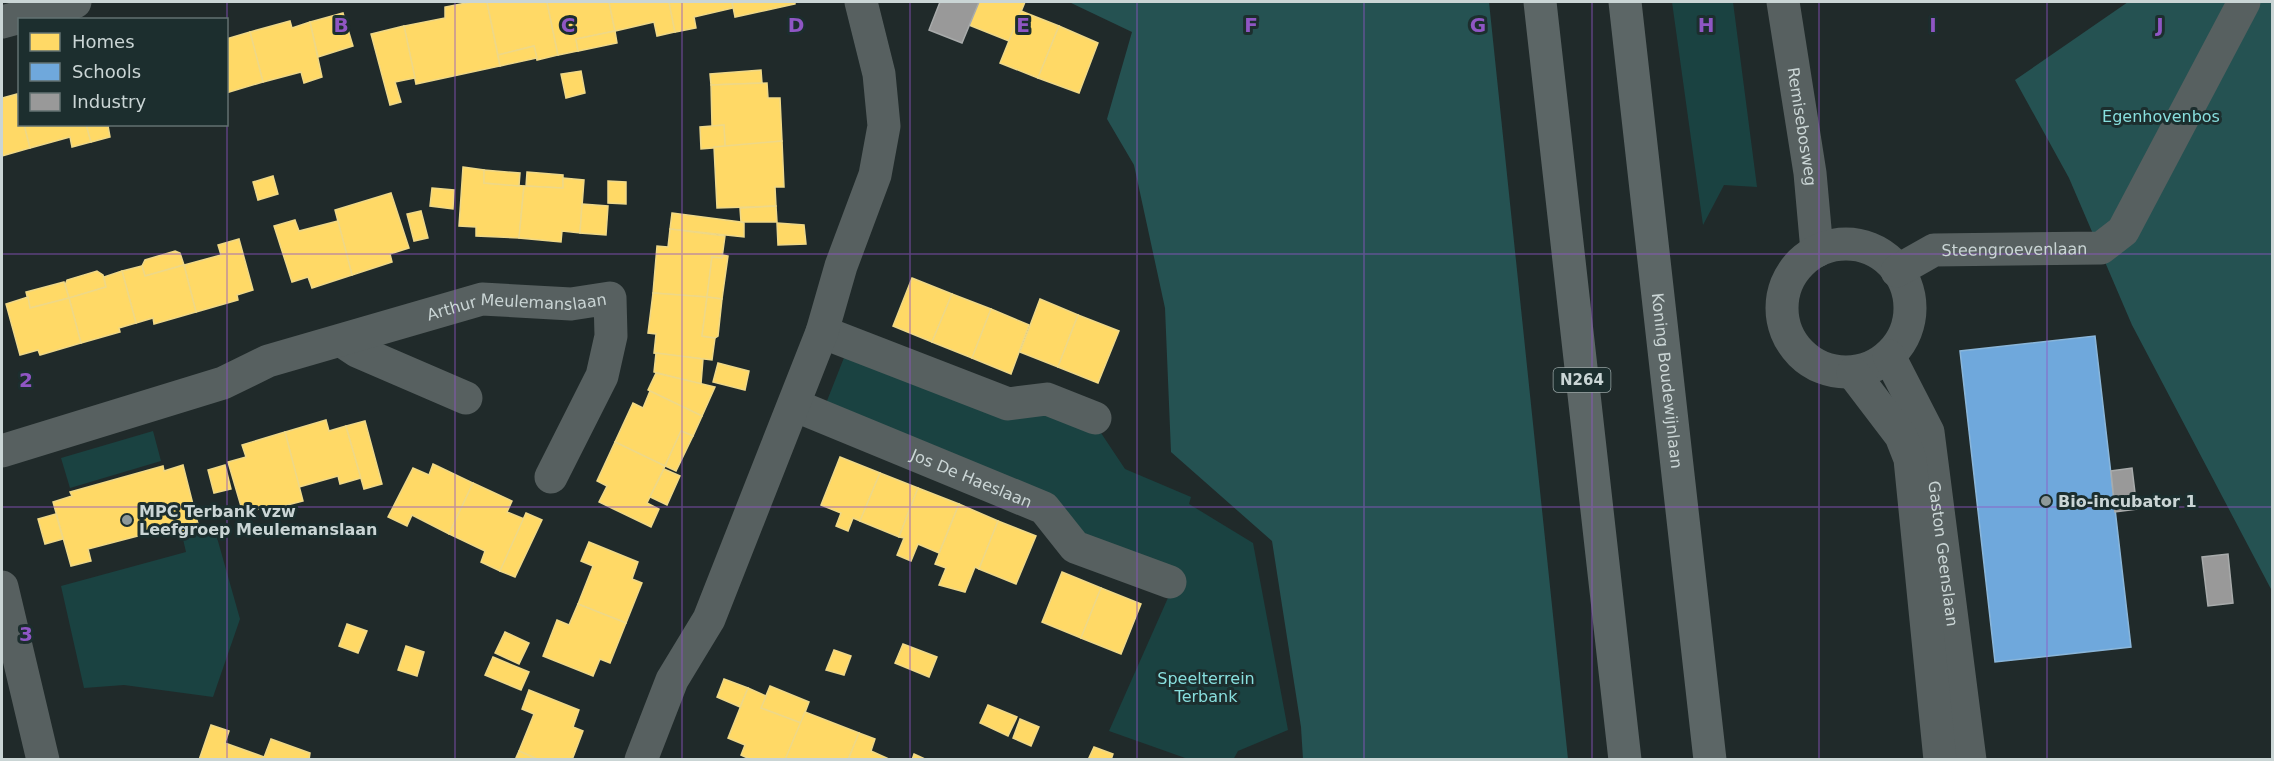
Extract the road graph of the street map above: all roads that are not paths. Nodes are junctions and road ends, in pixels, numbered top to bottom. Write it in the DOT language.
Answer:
graph roads {
  1 [pos="75,2"];
  2 [pos="861,2"];
  3 [pos="1540,2"];
  4 [pos="1625,2"];
  5 [pos="1784,2"];
  6 [pos="2244,2"];
  7 [pos="2,22"];
  8 [pos="1817,251"];
  9 [pos="1897,271"];
  10 [pos="822,332"];
  11 [pos="342,341"];
  12 [pos="1889,356"];
  13 [pos="1853,373"];
  14 [pos="466,398"];
  15 [pos="794,405"];
  16 [pos="1095,418"];
  17 [pos="2,451"];
  18 [pos="551,477"];
  19 [pos="1170,582"];
  20 [pos="2,587"];
  21 [pos="8,638"];
  22 [pos="43,759"];
  23 [pos="641,759"];
  24 [pos="1625,759"];
  25 [pos="1710,759"];
  26 [pos="1940,759"];
  27 [pos="1970,759"];
  1 -- 7 [label="street"];
  2 -- 10 [label="street"];
  3 -- 24 [label="highway, N264"];
  4 -- 25 [label="highway, Koning Boudewijnlaan"];
  5 -- 8 [label="street, Remisebosweg"];
  6 -- 9 [label="street, Steengroevenlaan"];
  8 -- 9 [label="street"];
  8 -- 13 [label="street"];
  9 -- 12 [label="street"];
  10 -- 15 [label="street"];
  10 -- 16 [label="street"];
  11 -- 14 [label="street"];
  11 -- 17 [label="street, Arthur Meulemanslaan"];
  11 -- 18 [label="street, Arthur Meulemanslaan"];
  12 -- 13 [label="street"];
  12 -- 27 [label="street, Gaston Geenslaan"];
  13 -- 26 [label="street, Gaston Geenslaan"];
  15 -- 19 [label="street, Jos De Haeslaan"];
  15 -- 23 [label="street"];
  20 -- 21 [label="street"];
  21 -- 22 [label="street"];
}
